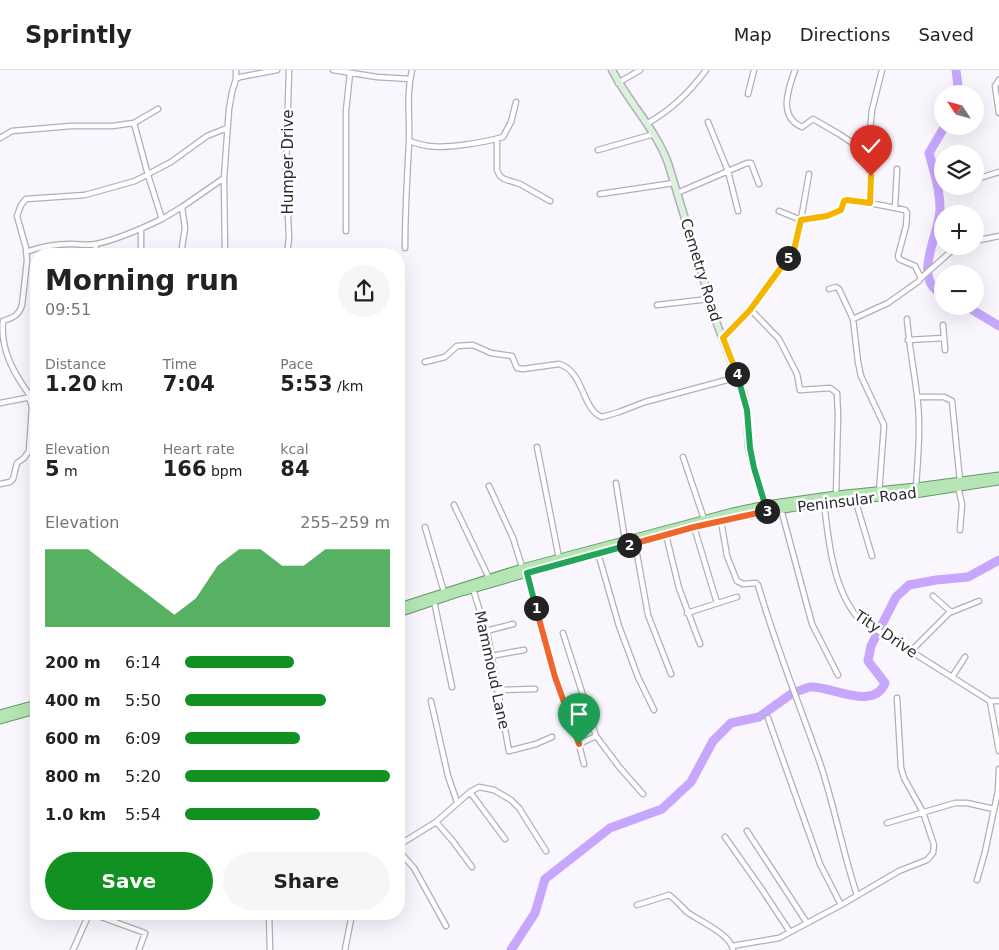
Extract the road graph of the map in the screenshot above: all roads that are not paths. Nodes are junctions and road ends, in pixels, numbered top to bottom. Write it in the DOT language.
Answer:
graph roads {
  1 [pos="236,70"];
  2 [pos="277,70"];
  3 [pos="290,70"];
  4 [pos="333,70"];
  5 [pos="379,70"];
  6 [pos="412,70"];
  7 [pos="612,70"];
  8 [pos="640,70"];
  9 [pos="706,70"];
  10 [pos="754,70"];
  11 [pos="795,70"];
  12 [pos="882,70"];
  13 [pos="264,71"];
  14 [pos="350,73"];
  15 [pos="377,77"];
  16 [pos="236,79"];
  17 [pos="410,79"];
  18 [pos="999,80"];
  19 [pos="618,83"];
  20 [pos="748,94"];
  21 [pos="516,102"];
  22 [pos="158,109"];
  23 [pos="999,113"];
  24 [pos="708,122"];
  25 [pos="134,123"];
  26 [pos="648,123"];
  27 [pos="227,128"];
  28 [pos="654,134"];
  29 [pos="0,138"];
  30 [pos="495,140"];
  31 [pos="409,141"];
  32 [pos="598,150"];
  33 [pos="870,154"];
  34 [pos="897,169"];
  35 [pos="728,171"];
  36 [pos="999,172"];
  37 [pos="809,174"];
  38 [pos="148,175"];
  39 [pos="984,177"];
  40 [pos="224,178"];
  41 [pos="674,183"];
  42 [pos="760,184"];
  43 [pos="677,193"];
  44 [pos="600,194"];
  45 [pos="550,201"];
  46 [pos="870,203"];
  47 [pos="182,207"];
  48 [pos="896,208"];
  49 [pos="738,210"];
  50 [pos="779,211"];
  51 [pos="162,219"];
  52 [pos="801,220"];
  53 [pos="141,229"];
  54 [pos="346,231"];
  55 [pos="999,236"];
  56 [pos="984,239"];
  57 [pos="96,244"];
  58 [pos="37,248"];
  59 [pos="96,248"];
  60 [pos="141,248"];
  61 [pos="182,248"];
  62 [pos="225,248"];
  63 [pos="288,248"];
  64 [pos="405,248"];
  65 [pos="30,251"];
  66 [pos="26,252"];
  67 [pos="947,255"];
  68 [pos="922,277"];
  69 [pos="829,289"];
  70 [pos="709,299"];
  71 [pos="657,305"];
  72 [pos="750,310"];
  73 [pos="853,318"];
  74 [pos="907,319"];
  75 [pos="1,322"];
  76 [pos="943,325"];
  77 [pos="723,338"];
  78 [pos="944,338"];
  79 [pos="908,340"];
  80 [pos="945,350"];
  81 [pos="425,362"];
  82 [pos="738,377"];
  83 [pos="30,395"];
  84 [pos="918,397"];
  85 [pos="30,398"];
  86 [pos="0,403"];
  87 [pos="30,436"];
  88 [pos="537,447"];
  89 [pos="683,457"];
  90 [pos="999,476"];
  91 [pos="999,481"];
  92 [pos="616,482"];
  93 [pos="0,484"];
  94 [pos="959,484"];
  95 [pos="489,486"];
  96 [pos="916,488"];
  97 [pos="879,494"];
  98 [pos="836,498"];
  99 [pos="855,499"];
  100 [pos="824,502"];
  101 [pos="454,505"];
  102 [pos="767,508"];
  103 [pos="781,509"];
  104 [pos="704,519"];
  105 [pos="721,521"];
  106 [pos="425,527"];
  107 [pos="694,527"];
  108 [pos="960,530"];
  109 [pos="666,535"];
  110 [pos="625,540"];
  111 [pos="635,543"];
  112 [pos="598,553"];
  113 [pos="872,556"];
  114 [pos="559,558"];
  115 [pos="525,572"];
  116 [pos="489,578"];
  117 [pos="473,589"];
  118 [pos="444,592"];
  119 [pos="933,596"];
  120 [pos="736,597"];
  121 [pos="434,601"];
  122 [pos="979,601"];
  123 [pos="717,603"];
  124 [pos="405,605"];
  125 [pos="405,611"];
  126 [pos="950,612"];
  127 [pos="688,614"];
  128 [pos="512,624"];
  129 [pos="486,631"];
  130 [pos="563,634"];
  131 [pos="700,644"];
  132 [pos="524,650"];
  133 [pos="911,651"];
  134 [pos="491,656"];
  135 [pos="965,657"];
  136 [pos="671,674"];
  137 [pos="838,675"];
  138 [pos="952,677"];
  139 [pos="452,687"];
  140 [pos="535,689"];
  141 [pos="497,690"];
  142 [pos="897,698"];
  143 [pos="431,701"];
  144 [pos="999,701"];
  145 [pos="990,702"];
  146 [pos="30,706"];
  147 [pos="654,710"];
  148 [pos="30,712"];
  149 [pos="0,714"];
  150 [pos="768,718"];
  151 [pos="0,720"];
  152 [pos="596,736"];
  153 [pos="552,737"];
  154 [pos="579,744"];
  155 [pos="999,751"];
  156 [pos="584,764"];
  157 [pos="999,769"];
  158 [pos="470,792"];
  159 [pos="643,794"];
  160 [pos="457,802"];
  161 [pos="994,809"];
  162 [pos="923,812"];
  163 [pos="436,822"];
  164 [pos="887,823"];
  165 [pos="747,831"];
  166 [pos="724,837"];
  167 [pos="505,839"];
  168 [pos="405,841"];
  169 [pos="546,851"];
  170 [pos="405,858"];
  171 [pos="472,867"];
  172 [pos="978,880"];
  173 [pos="857,895"];
  174 [pos="638,905"];
  175 [pos="841,905"];
  176 [pos="86,920"];
  177 [pos="109,920"];
  178 [pos="269,920"];
  179 [pos="351,920"];
  180 [pos="806,923"];
  181 [pos="446,926"];
  182 [pos="790,932"];
  183 [pos="733,948"];
  184 [pos="73,950"];
  185 [pos="139,950"];
  186 [pos="270,950"];
  187 [pos="344,950"];
  1 -- 16 [label="street"];
  2 -- 13 [label="street"];
  3 -- 63 [label="street, Humper Drive"];
  4 -- 14 [label="street"];
  5 -- 15 [label="street"];
  6 -- 17 [label="street"];
  7 -- 19 [label="street, Cemetry Road"];
  8 -- 19 [label="street"];
  9 -- 26 [label="street"];
  10 -- 20 [label="street"];
  11 -- 33 [label="street"];
  12 -- 33 [label="street"];
  13 -- 16 [label="street"];
  14 -- 15 [label="street"];
  14 -- 54 [label="street"];
  15 -- 17 [label="street"];
  16 -- 27 [label="street"];
  17 -- 31 [label="street"];
  18 -- 23 [label="street"];
  19 -- 26 [label="street, Cemetry Road"];
  21 -- 30 [label="street"];
  22 -- 25 [label="street"];
  24 -- 35 [label="street"];
  25 -- 29 [label="street"];
  25 -- 38 [label="street"];
  26 -- 28 [label="street, Cemetry Road"];
  27 -- 38 [label="street"];
  27 -- 40 [label="street"];
  28 -- 32 [label="street"];
  28 -- 41 [label="street, Cemetry Road"];
  30 -- 31 [label="street"];
  30 -- 45 [label="street"];
  31 -- 64 [label="street"];
  33 -- 46 [label="street"];
  34 -- 48 [label="street"];
  35 -- 42 [label="street"];
  35 -- 43 [label="street"];
  35 -- 49 [label="street"];
  36 -- 39 [label="street"];
  37 -- 52 [label="street"];
  38 -- 51 [label="street"];
  38 -- 66 [label="street"];
  40 -- 47 [label="street"];
  40 -- 62 [label="street"];
  41 -- 43 [label="street, Cemetry Road"];
  41 -- 44 [label="street"];
  43 -- 70 [label="street, Cemetry Road"];
  46 -- 48 [label="street"];
  46 -- 52 [label="street"];
  47 -- 51 [label="street"];
  47 -- 61 [label="street"];
  48 -- 68 [label="street"];
  50 -- 52 [label="street"];
  51 -- 53 [label="street"];
  52 -- 72 [label="street"];
  53 -- 57 [label="street"];
  53 -- 60 [label="street"];
  55 -- 56 [label="street"];
  57 -- 58 [label="street"];
  57 -- 59 [label="street"];
  65 -- 66 [label="street"];
  66 -- 75 [label="street"];
  67 -- 68 [label="street"];
  68 -- 73 [label="street"];
  69 -- 73 [label="street"];
  70 -- 71 [label="street"];
  70 -- 77 [label="street, Cemetry Road"];
  72 -- 77 [label="street"];
  72 -- 98 [label="street"];
  73 -- 97 [label="street"];
  74 -- 79 [label="street"];
  75 -- 83 [label="street"];
  76 -- 78 [label="street"];
  77 -- 82 [label="street, Cemetry Road"];
  78 -- 79 [label="street"];
  78 -- 80 [label="street"];
  79 -- 84 [label="street"];
  81 -- 82 [label="street"];
  82 -- 102 [label="street, Cemetry Road"];
  84 -- 94 [label="street"];
  84 -- 96 [label="street"];
  85 -- 86 [label="street"];
  87 -- 93 [label="street"];
  88 -- 114 [label="street"];
  89 -- 104 [label="street"];
  90 -- 94 [label="main road, Peninsular Road"];
  91 -- 94 [label="main road, Peninsular Road"];
  92 -- 110 [label="street"];
  94 -- 96 [label="main road, Peninsular Road"];
  94 -- 97 [label="main road, Peninsular Road"];
  94 -- 108 [label="street"];
  95 -- 115 [label="street"];
  96 -- 97 [label="main road, Peninsular Road"];
  97 -- 98 [label="main road, Peninsular Road"];
  97 -- 99 [label="main road, Peninsular Road"];
  98 -- 99 [label="main road, Peninsular Road"];
  98 -- 100 [label="main road, Peninsular Road"];
  98 -- 102 [label="main road, Peninsular Road"];
  99 -- 113 [label="street"];
  100 -- 103 [label="main road, Peninsular Road"];
  100 -- 133 [label="street, Tity Drive"];
  101 -- 116 [label="street"];
  102 -- 103 [label="main road, Peninsular Road"];
  102 -- 104 [label="main road, Peninsular Road"];
  102 -- 105 [label="main road, Peninsular Road"];
  103 -- 137 [label="street"];
  104 -- 110 [label="main road, Peninsular Road"];
  105 -- 107 [label="main road, Peninsular Road"];
  105 -- 173 [label="street"];
  106 -- 118 [label="street"];
  107 -- 109 [label="main road, Peninsular Road"];
  107 -- 123 [label="street"];
  109 -- 111 [label="main road, Peninsular Road"];
  109 -- 127 [label="street"];
  110 -- 114 [label="main road, Peninsular Road"];
  111 -- 112 [label="main road, Peninsular Road"];
  111 -- 136 [label="street"];
  112 -- 115 [label="main road, Peninsular Road"];
  112 -- 147 [label="street"];
  114 -- 115 [label="main road, Peninsular Road"];
  115 -- 116 [label="main road, Peninsular Road"];
  115 -- 117 [label="main road, Peninsular Road"];
  115 -- 154 [label="street"];
  116 -- 118 [label="main road, Peninsular Road"];
  117 -- 121 [label="main road, Peninsular Road"];
  117 -- 129 [label="street, Mammoud Lane"];
  118 -- 124 [label="main road, Peninsular Road"];
  119 -- 126 [label="street"];
  120 -- 123 [label="street"];
  121 -- 125 [label="main road, Peninsular Road"];
  121 -- 139 [label="street"];
  122 -- 126 [label="street"];
  123 -- 127 [label="street"];
  126 -- 133 [label="street"];
  127 -- 131 [label="street"];
  128 -- 129 [label="street"];
  129 -- 134 [label="street, Mammoud Lane"];
  130 -- 152 [label="street"];
  132 -- 134 [label="street"];
  133 -- 138 [label="street, Tity Drive"];
  134 -- 141 [label="street, Mammoud Lane"];
  135 -- 138 [label="street"];
  138 -- 145 [label="street, Tity Drive"];
  140 -- 141 [label="street"];
  141 -- 153 [label="street, Mammoud Lane"];
  142 -- 162 [label="street"];
  143 -- 160 [label="street"];
  144 -- 145 [label="street"];
  145 -- 155 [label="street"];
  146 -- 149 [label="main road"];
  148 -- 151 [label="main road"];
  150 -- 175 [label="street"];
  152 -- 154 [label="street"];
  152 -- 159 [label="street"];
  154 -- 156 [label="street"];
  157 -- 161 [label="street"];
  158 -- 160 [label="street"];
  158 -- 167 [label="street"];
  158 -- 169 [label="street"];
  160 -- 163 [label="street"];
  161 -- 162 [label="street"];
  161 -- 172 [label="street"];
  162 -- 164 [label="street"];
  162 -- 173 [label="street"];
  163 -- 168 [label="street"];
  163 -- 171 [label="street"];
  165 -- 180 [label="street"];
  166 -- 182 [label="street"];
  170 -- 181 [label="street"];
  173 -- 175 [label="street"];
  174 -- 183 [label="street"];
  175 -- 180 [label="street"];
  176 -- 184 [label="street"];
  177 -- 185 [label="street"];
  178 -- 186 [label="street"];
  179 -- 187 [label="street"];
  180 -- 182 [label="street"];
  182 -- 183 [label="street"];
}
